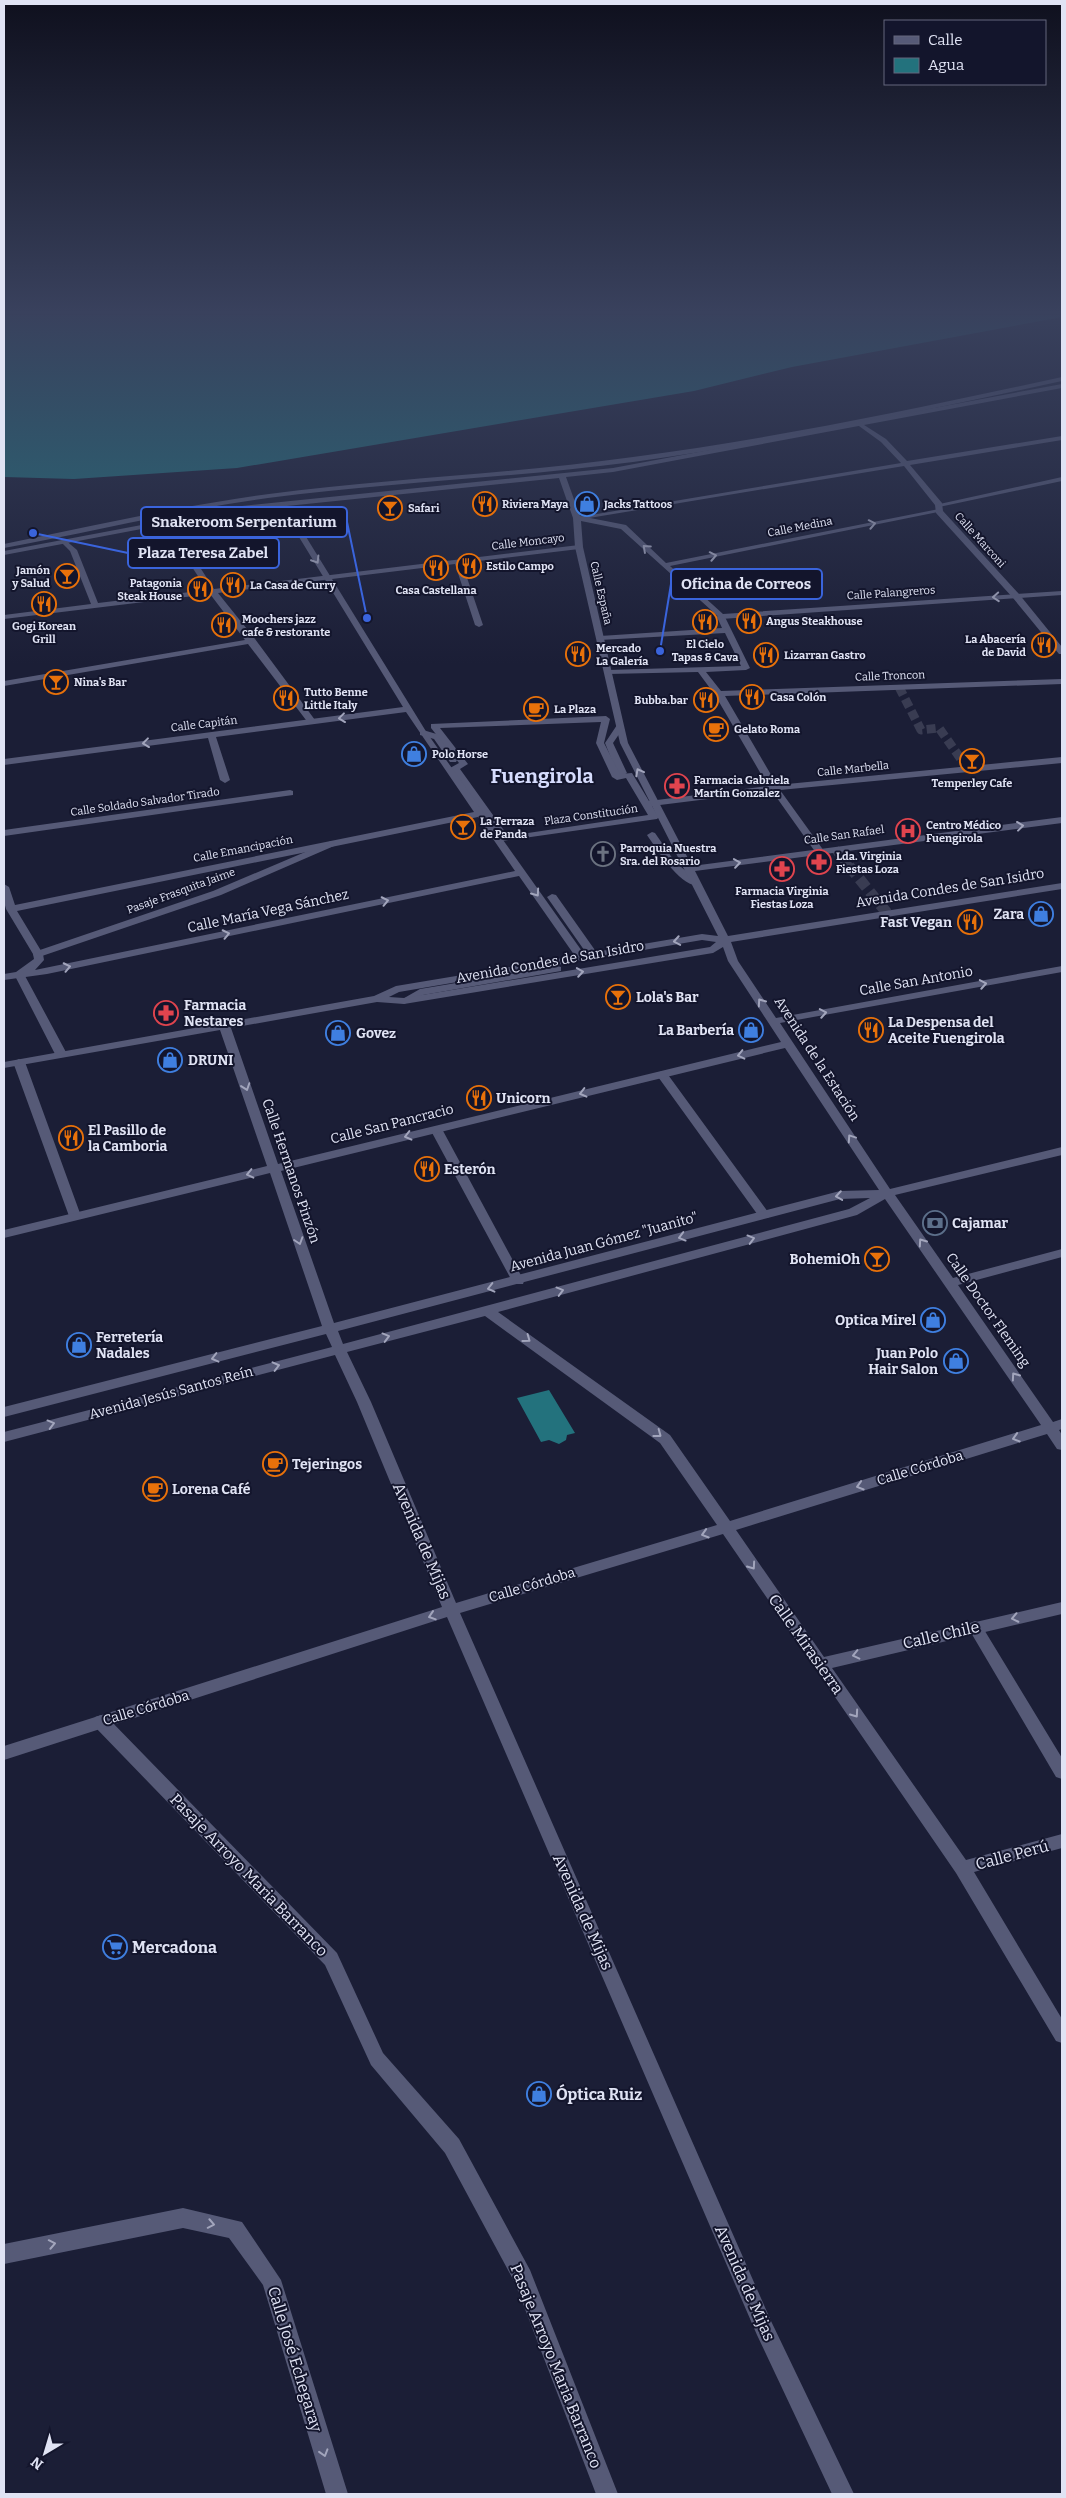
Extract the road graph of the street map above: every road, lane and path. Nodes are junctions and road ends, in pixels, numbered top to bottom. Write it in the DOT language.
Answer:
graph roads {
  1 [pos="796,432"];
  2 [pos="830,432"];
  3 [pos="873,432"];
  4 [pos="1062,438"];
  5 [pos="904,465"];
  6 [pos="562,475"];
  7 [pos="1062,479"];
  8 [pos="282,504"];
  9 [pos="939,508"];
  10 [pos="577,518"];
  11 [pos="166,521"];
  12 [pos="64,541"];
  13 [pos="4,546"];
  14 [pos="579,547"];
  15 [pos="4,553"];
  16 [pos="458,562"];
  17 [pos="665,565"];
  18 [pos="327,577"];
  19 [pos="211,590"];
  20 [pos="1062,593"];
  21 [pos="1016,596"];
  22 [pos="95,604"];
  23 [pos="4,617"];
  24 [pos="721,617"];
  25 [pos="478,625"];
  26 [pos="728,630"];
  27 [pos="1048,636"];
  28 [pos="1062,636"];
  29 [pos="600,638"];
  30 [pos="252,641"];
  31 [pos="1062,652"];
  32 [pos="701,670"];
  33 [pos="608,672"];
  34 [pos="1062,681"];
  35 [pos="4,684"];
  36 [pos="719,694"];
  37 [pos="408,709"];
  38 [pos="312,722"];
  39 [pos="620,727"];
  40 [pos="423,733"];
  41 [pos="211,735"];
  42 [pos="453,760"];
  43 [pos="1062,760"];
  44 [pos="4,762"];
  45 [pos="622,773"];
  46 [pos="225,780"];
  47 [pos="774,788"];
  48 [pos="290,793"];
  49 [pos="651,804"];
  50 [pos="480,814"];
  51 [pos="1062,820"];
  52 [pos="4,833"];
  53 [pos="652,835"];
  54 [pos="330,844"];
  55 [pos="819,851"];
  56 [pos="689,869"];
  57 [pos="522,872"];
  58 [pos="695,883"];
  59 [pos="1062,886"];
  60 [pos="4,887"];
  61 [pos="552,897"];
  62 [pos="11,909"];
  63 [pos="725,940"];
  64 [pos="38,954"];
  65 [pos="593,955"];
  66 [pos="581,957"];
  67 [pos="557,968"];
  68 [pos="1062,970"];
  69 [pos="19,974"];
  70 [pos="4,977"];
  71 [pos="377,999"];
  72 [pos="404,1001"];
  73 [pos="775,1022"];
  74 [pos="224,1025"];
  75 [pos="788,1044"];
  76 [pos="60,1054"];
  77 [pos="19,1062"];
  78 [pos="4,1065"];
  79 [pos="662,1074"];
  80 [pos="436,1129"];
  81 [pos="1062,1151"];
  82 [pos="275,1168"];
  83 [pos="888,1193"];
  84 [pos="764,1215"];
  85 [pos="75,1216"];
  86 [pos="4,1234"];
  87 [pos="1062,1253"];
  88 [pos="518,1281"];
  89 [pos="950,1282"];
  90 [pos="487,1311"];
  91 [pos="329,1328"];
  92 [pos="339,1350"];
  93 [pos="4,1412"];
  94 [pos="1056,1426"];
  95 [pos="4,1436"];
  96 [pos="1062,1445"];
  97 [pos="726,1528"];
  98 [pos="1062,1608"];
  99 [pos="452,1610"];
  100 [pos="975,1627"];
  101 [pos="821,1664"];
  102 [pos="101,1722"];
  103 [pos="4,1753"];
  104 [pos="1062,1772"];
  105 [pos="1062,1841"];
  106 [pos="962,1868"];
  107 [pos="1062,2035"];
  108 [pos="4,2254"];
  109 [pos="337,2494"];
  110 [pos="607,2494"];
  111 [pos="843,2494"];
  1 -- 13 [label="street"];
  2 -- 6 [label="street"];
  3 -- 5 [label="street, Calle Marconi"];
  4 -- 5 [label="street"];
  5 -- 9 [label="street, Calle Marconi"];
  5 -- 10 [label="street"];
  6 -- 8 [label="street"];
  6 -- 10 [label="street, Calle España"];
  7 -- 9 [label="street, Calle Medina"];
  8 -- 11 [label="street"];
  8 -- 18 [label="street, one-way"];
  17 -- 9 [label="street, Calle Medina, one-way"];
  9 -- 21 [label="street, Calle Marconi"];
  10 -- 14 [label="street, Calle España"];
  17 -- 10 [label="street, one-way"];
  11 -- 12 [label="street"];
  11 -- 19 [label="street"];
  12 -- 15 [label="street"];
  12 -- 22 [label="street"];
  14 -- 16 [label="street, Calle Moncayo"];
  14 -- 29 [label="street, Calle España"];
  16 -- 18 [label="street, Calle Moncayo"];
  16 -- 25 [label="street"];
  17 -- 24 [label="street"];
  18 -- 19 [label="street, Calle Moncayo"];
  18 -- 37 [label="street"];
  19 -- 22 [label="street, Calle Moncayo"];
  19 -- 30 [label="street"];
  20 -- 21 [label="street, Calle Palangreros"];
  21 -- 24 [label="street, Calle Palangreros, one-way"];
  21 -- 27 [label="street, Calle Marconi"];
  22 -- 23 [label="street, Calle Moncayo"];
  24 -- 26 [label="street"];
  26 -- 29 [label="street"];
  26 -- 32 [label="street"];
  27 -- 28 [label="street"];
  27 -- 31 [label="street, Calle Marconi"];
  29 -- 33 [label="street, Calle España"];
  30 -- 35 [label="street"];
  30 -- 38 [label="street"];
  32 -- 33 [label="street"];
  32 -- 36 [label="street"];
  33 -- 39 [label="street, Calle España"];
  34 -- 36 [label="street, Calle Troncon"];
  36 -- 47 [label="street"];
  37 -- 38 [label="street, Calle Capitán, one-way"];
  37 -- 40 [label="street"];
  38 -- 41 [label="street, Calle Capitán"];
  39 -- 45 [label="street"];
  49 -- 39 [label="street, Calle España, one-way"];
  40 -- 42 [label="street"];
  40 -- 50 [label="street"];
  41 -- 44 [label="street, Calle Capitán, one-way"];
  41 -- 46 [label="street"];
  43 -- 47 [label="street, Calle Marbella"];
  47 -- 49 [label="street, Calle Marbella"];
  47 -- 55 [label="street"];
  48 -- 52 [label="street, Calle Soldado Salvador Tirado"];
  49 -- 49 [label="street, Plaza Constitución"];
  49 -- 56 [label="street, Avenida de la Estación"];
  50 -- 54 [label="street, Calle Emancipación"];
  50 -- 57 [label="street"];
  55 -- 51 [label="street, Calle San Rafael, one-way"];
  53 -- 58 [label="street"];
  54 -- 62 [label="street, Calle Emancipación"];
  54 -- 64 [label="street, Pasaje Frasquita Jaime"];
  56 -- 55 [label="street, Calle San Rafael, one-way"];
  56 -- 58 [label="street, Avenida de la Estación"];
  57 -- 66 [label="street, one-way"];
  69 -- 57 [label="street, Calle María Vega Sánchez, one-way"];
  58 -- 63 [label="street, Avenida de la Estación"];
  59 -- 63 [label="street, Avenida Condes de San Isidro"];
  60 -- 62 [label="street"];
  61 -- 65 [label="street"];
  62 -- 64 [label="street"];
  63 -- 65 [label="street, Avenida Condes de San Isidro, one-way"];
  72 -- 63 [label="street, Avenida Condes de San Isidro, one-way"];
  73 -- 63 [label="street, Avenida de la Estación, one-way"];
  64 -- 69 [label="street"];
  65 -- 66 [label="street, Avenida Condes de San Isidro"];
  66 -- 71 [label="street, Avenida Condes de San Isidro"];
  67 -- 72 [label="street"];
  73 -- 68 [label="street, Calle San Antonio, one-way"];
  69 -- 70 [label="street, Calle María Vega Sánchez"];
  69 -- 76 [label="street"];
  71 -- 72 [label="street, Avenida Condes de San Isidro"];
  71 -- 74 [label="street, Avenida Condes de San Isidro"];
  73 -- 75 [label="street, Avenida de la Estación"];
  74 -- 76 [label="street, Avenida Condes de San Isidro"];
  74 -- 82 [label="street, Calle Hermanos Pinzón, one-way"];
  75 -- 79 [label="street, Calle San Pancracio, one-way"];
  83 -- 75 [label="street, Avenida de la Estación, one-way"];
  76 -- 77 [label="street, Avenida Condes de San Isidro"];
  77 -- 78 [label="street, Avenida Condes de San Isidro"];
  77 -- 85 [label="street"];
  79 -- 80 [label="street, Calle San Pancracio, one-way"];
  79 -- 84 [label="street"];
  80 -- 82 [label="street, Calle San Pancracio, one-way"];
  80 -- 88 [label="street"];
  81 -- 83 [label="street, Avenida Juan Gómez \"Juanito\""];
  82 -- 85 [label="street, Calle San Pancracio, one-way"];
  82 -- 91 [label="street, Calle Hermanos Pinzón, one-way"];
  83 -- 84 [label="street, Avenida Juan Gómez \"Juanito\", one-way"];
  89 -- 83 [label="street, Calle Doctor Fleming, one-way"];
  90 -- 83 [label="street, Avenida Juan Gómez \"Juanito\", one-way"];
  84 -- 88 [label="street, Avenida Juan Gómez \"Juanito\", one-way"];
  85 -- 86 [label="street, Calle San Pancracio"];
  87 -- 89 [label="street"];
  88 -- 91 [label="street, Avenida Juan Gómez \"Juanito\", one-way"];
  94 -- 89 [label="street, Calle Doctor Fleming, one-way"];
  92 -- 90 [label="street, Avenida Juan Gómez \"Juanito\", one-way"];
  90 -- 97 [label="street, Calle Mirasierra, one-way"];
  91 -- 92 [label="street, Avenida de Mijas"];
  91 -- 93 [label="street, Avenida Jesús Santos Reín, one-way"];
  95 -- 92 [label="street, Avenida Jesús Santos Reín, one-way"];
  92 -- 99 [label="street, Avenida de Mijas"];
  94 -- 96 [label="street, Calle Doctor Fleming"];
  94 -- 97 [label="street, Calle Córdoba, one-way"];
  97 -- 99 [label="street, Calle Córdoba, one-way"];
  97 -- 101 [label="street, Calle Mirasierra, one-way"];
  98 -- 100 [label="street, Calle Chile, one-way"];
  99 -- 102 [label="street, Calle Córdoba, one-way"];
  99 -- 111 [label="street, Avenida de Mijas"];
  100 -- 101 [label="street, Calle Chile, one-way"];
  100 -- 104 [label="street"];
  101 -- 106 [label="street, Calle Mirasierra, one-way"];
  102 -- 103 [label="street, Calle Córdoba"];
  102 -- 110 [label="street, Pasaje Arroyo Maria Barranco"];
  105 -- 106 [label="street, Calle Perú"];
  106 -- 107 [label="street, Calle Mirasierra"];
  108 -- 109 [label="street, Calle José Echegaray, one-way"];
}
